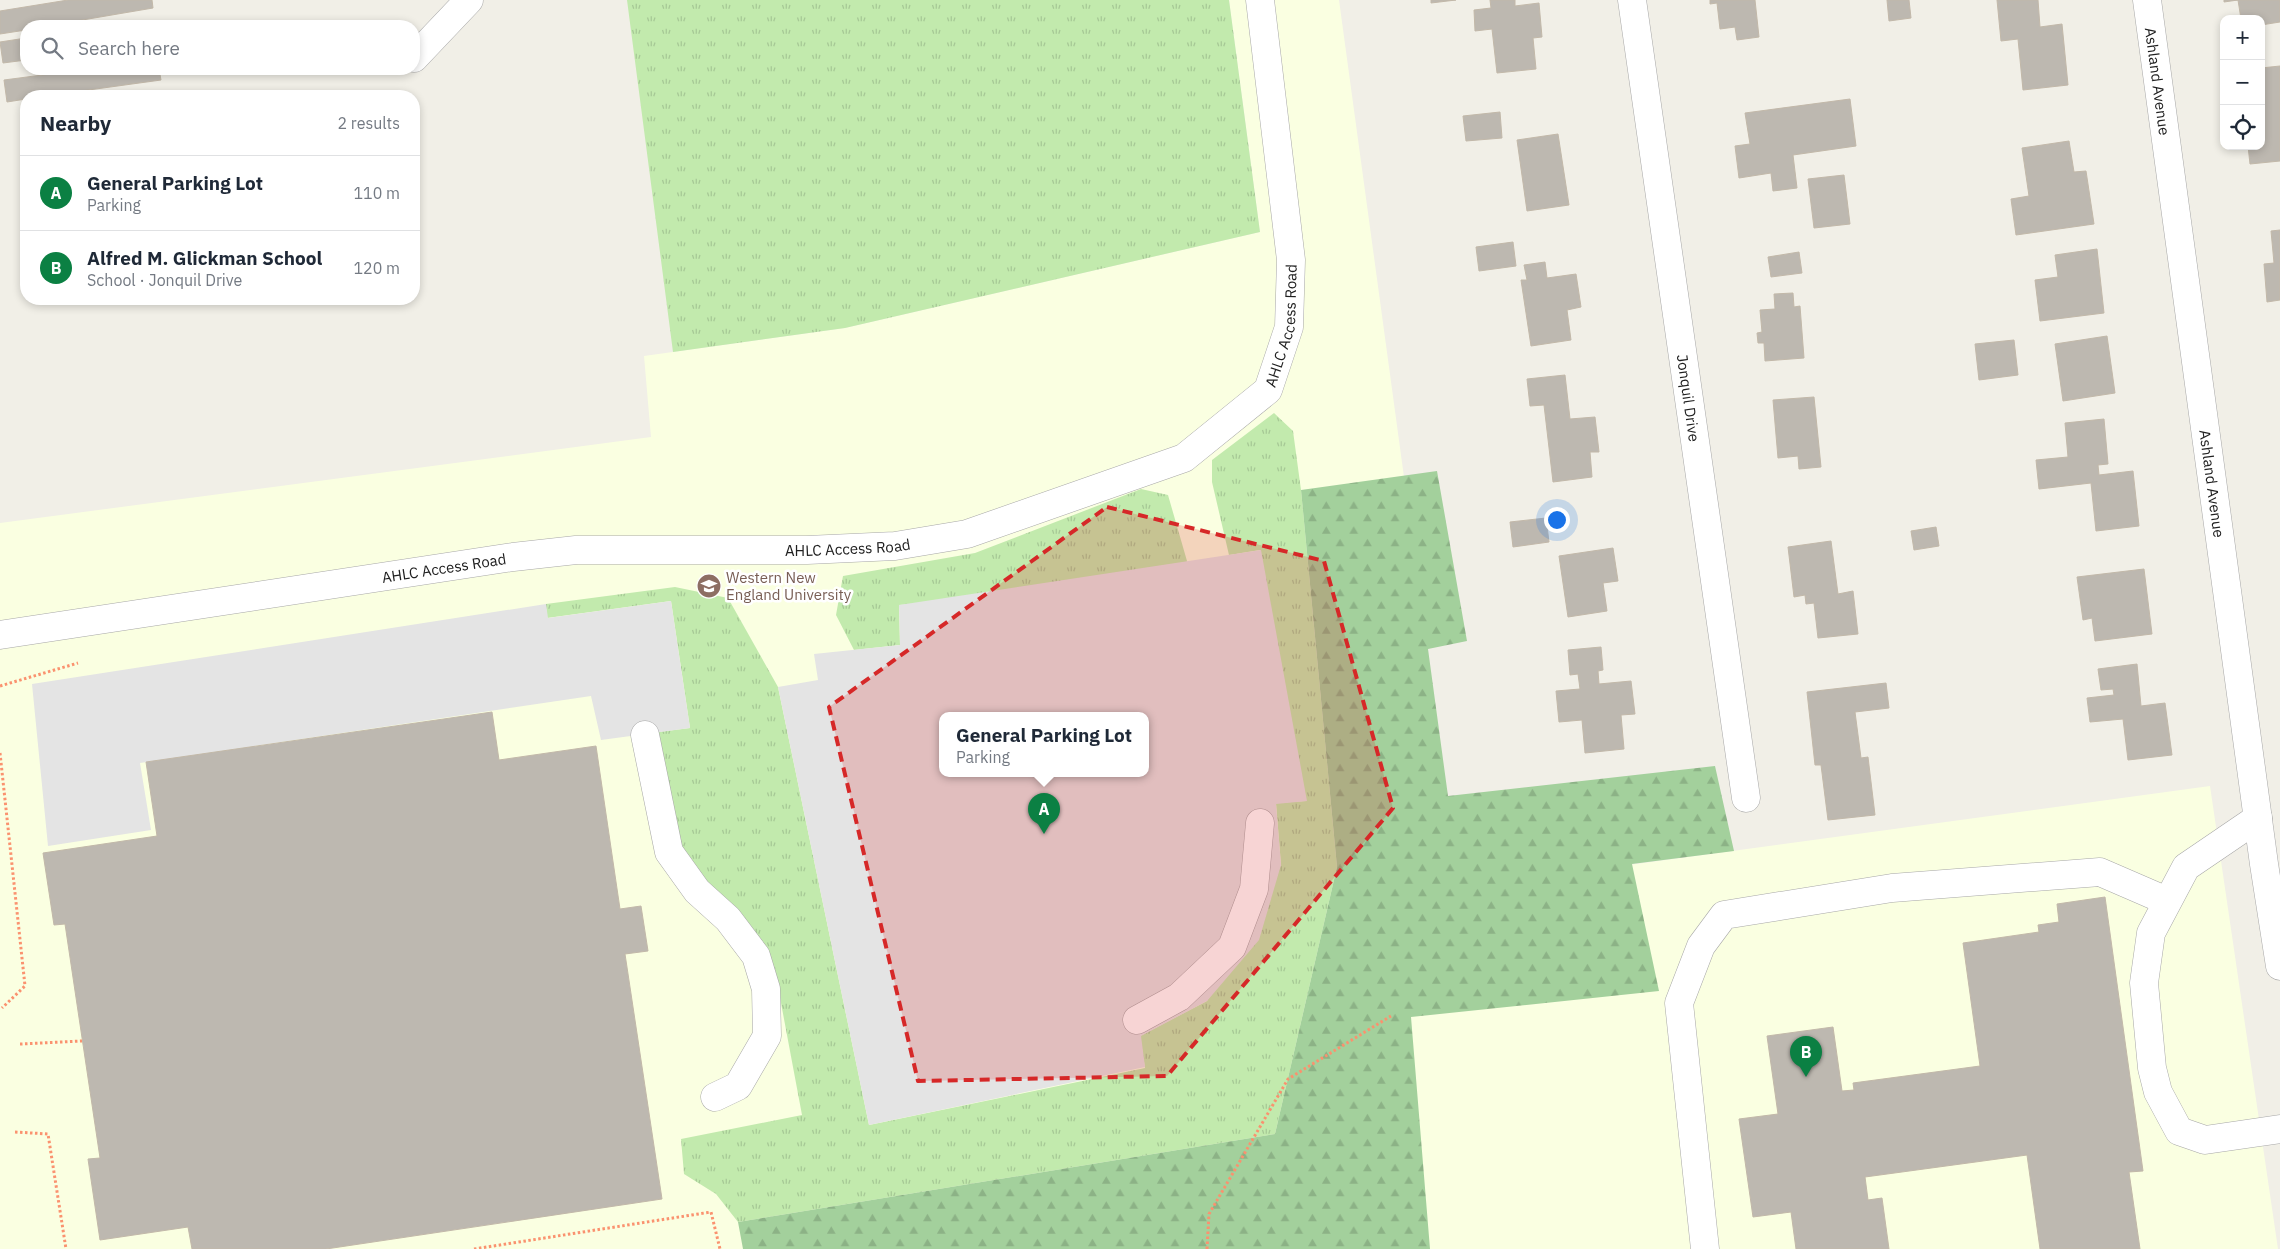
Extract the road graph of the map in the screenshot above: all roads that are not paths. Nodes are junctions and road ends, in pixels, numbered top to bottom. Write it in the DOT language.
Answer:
graph roads {
  1 [pos="469,0"];
  2 [pos="1260,0"];
  3 [pos="1632,0"];
  4 [pos="2147,0"];
  5 [pos="420,52"];
  6 [pos="0,635"];
  7 [pos="645,735"];
  8 [pos="1746,798"];
  9 [pos="2258,818"];
  10 [pos="1260,824"];
  11 [pos="2167,901"];
  12 [pos="2280,966"];
  13 [pos="1137,1020"];
  14 [pos="715,1097"];
  15 [pos="2280,1129"];
  16 [pos="1705,1249"];
  1 -- 5 [label="street"];
  2 -- 6 [label="street, AHLC Access Road"];
  3 -- 8 [label="street, Jonquil Drive"];
  4 -- 9 [label="street, Ashland Avenue"];
  7 -- 14 [label="street"];
  9 -- 11 [label="street"];
  9 -- 12 [label="street, Ashland Avenue"];
  10 -- 13 [label="street"];
  11 -- 15 [label="street"];
  11 -- 16 [label="street"];
}
